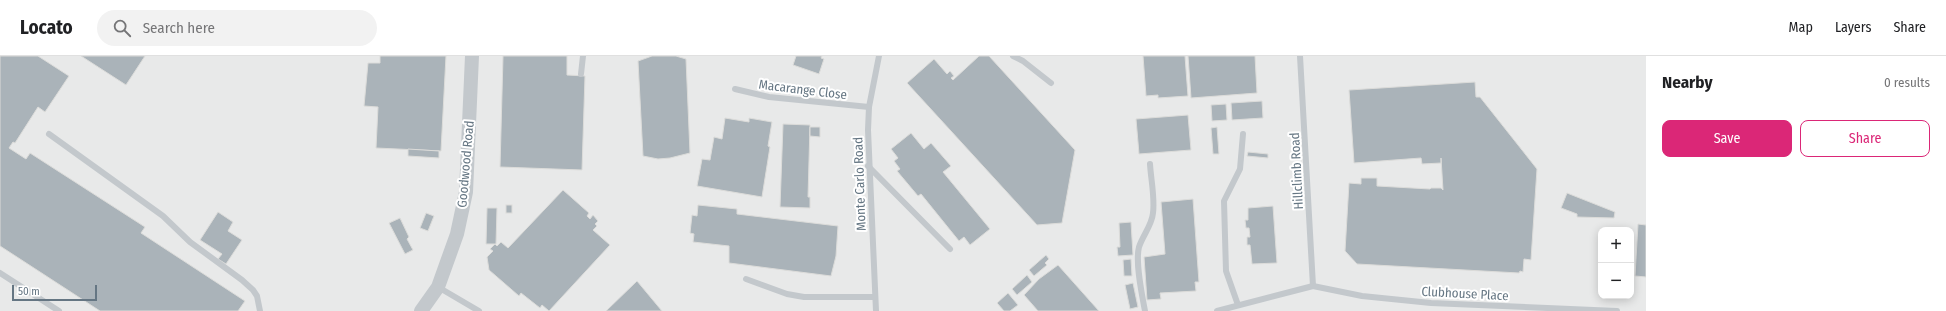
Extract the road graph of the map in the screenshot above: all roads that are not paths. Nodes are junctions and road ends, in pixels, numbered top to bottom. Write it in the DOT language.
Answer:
graph roads {
  1 [pos="472,56"];
  2 [pos="583,56"];
  3 [pos="879,56"];
  4 [pos="1013,56"];
  5 [pos="1300,56"];
  6 [pos="581,74"];
  7 [pos="1051,83"];
  8 [pos="735,89"];
  9 [pos="869,107"];
  10 [pos="49,134"];
  11 [pos="1242,134"];
  12 [pos="1150,164"];
  13 [pos="868,166"];
  14 [pos="950,249"];
  15 [pos="0,273"];
  16 [pos="746,280"];
  17 [pos="1313,286"];
  18 [pos="438,287"];
  19 [pos="875,297"];
  20 [pos="1238,305"];
  21 [pos="60,311"];
  22 [pos="260,311"];
  23 [pos="421,311"];
  24 [pos="479,311"];
  25 [pos="876,311"];
  26 [pos="1145,311"];
  27 [pos="1217,311"];
  28 [pos="1617,311"];
  1 -- 18 [label="street, Goodwood Road"];
  2 -- 6 [label="lane"];
  3 -- 9 [label="lane, Monte Carlo Road"];
  4 -- 7 [label="lane"];
  5 -- 17 [label="lane, Hillclimb Road"];
  8 -- 9 [label="lane, Macarange Close"];
  9 -- 13 [label="lane, Monte Carlo Road"];
  10 -- 22 [label="lane"];
  11 -- 20 [label="lane"];
  12 -- 26 [label="lane"];
  13 -- 14 [label="lane"];
  13 -- 19 [label="lane, Monte Carlo Road"];
  15 -- 21 [label="lane"];
  16 -- 19 [label="lane"];
  17 -- 20 [label="lane"];
  17 -- 28 [label="lane, Clubhouse Place"];
  18 -- 23 [label="street, Goodwood Road"];
  18 -- 24 [label="lane"];
  19 -- 25 [label="lane, Monte Carlo Road"];
  20 -- 27 [label="lane"];
}
